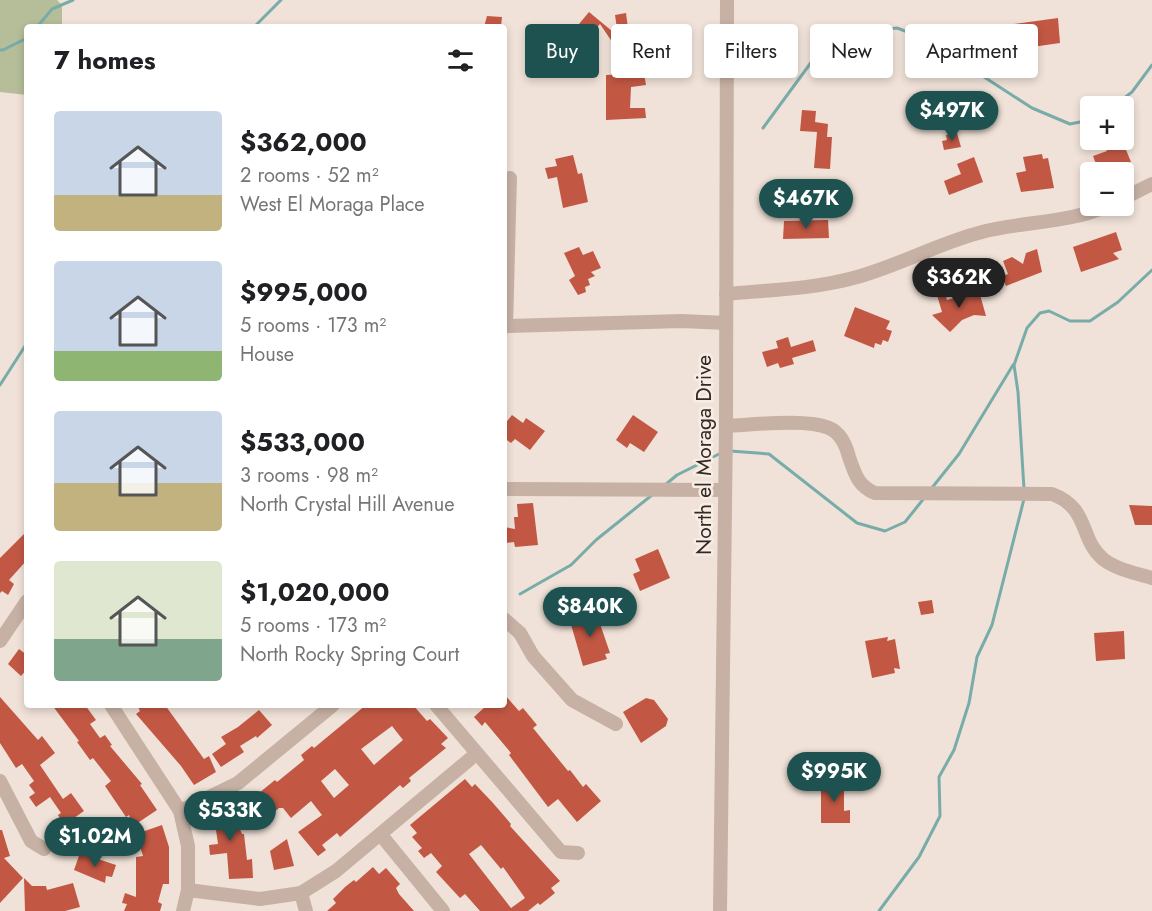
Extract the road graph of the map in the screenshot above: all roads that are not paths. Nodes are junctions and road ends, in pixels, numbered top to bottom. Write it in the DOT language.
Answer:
graph roads {
  1 [pos="727,0"];
  2 [pos="507,179"];
  3 [pos="1152,184"];
  4 [pos="1134,193"];
  5 [pos="1080,215"];
  6 [pos="507,267"];
  7 [pos="726,294"];
  8 [pos="726,324"];
  9 [pos="507,326"];
  10 [pos="726,426"];
  11 [pos="507,489"];
  12 [pos="725,490"];
  13 [pos="1152,578"];
  14 [pos="24,605"];
  15 [pos="14,620"];
  16 [pos="507,622"];
  17 [pos="24,626"];
  18 [pos="0,641"];
  19 [pos="117,708"];
  20 [pos="329,708"];
  21 [pos="438,708"];
  22 [pos="616,724"];
  23 [pos="476,754"];
  24 [pos="0,782"];
  25 [pos="180,812"];
  26 [pos="381,835"];
  27 [pos="44,849"];
  28 [pos="578,853"];
  29 [pos="188,890"];
  30 [pos="301,893"];
  31 [pos="183,911"];
  32 [pos="306,911"];
  33 [pos="443,911"];
  34 [pos="720,911"];
  1 -- 7 [label="street, North el Moraga Drive"];
  2 -- 6 [label="street"];
  3 -- 4 [label="street"];
  5 -- 7 [label="street"];
  7 -- 8 [label="street, North el Moraga Drive"];
  8 -- 9 [label="street"];
  8 -- 10 [label="street, North el Moraga Drive"];
  10 -- 12 [label="street, North el Moraga Drive"];
  10 -- 13 [label="street"];
  11 -- 12 [label="street"];
  12 -- 34 [label="street, North el Moraga Drive"];
  14 -- 15 [label="street"];
  15 -- 17 [label="street"];
  15 -- 18 [label="street"];
  16 -- 22 [label="street"];
  19 -- 25 [label="street"];
  20 -- 25 [label="street"];
  21 -- 23 [label="street"];
  23 -- 26 [label="street"];
  23 -- 28 [label="street"];
  24 -- 27 [label="street"];
  25 -- 29 [label="street"];
  26 -- 30 [label="street"];
  26 -- 33 [label="street"];
  29 -- 30 [label="street"];
  29 -- 31 [label="street"];
  30 -- 32 [label="street"];
}
